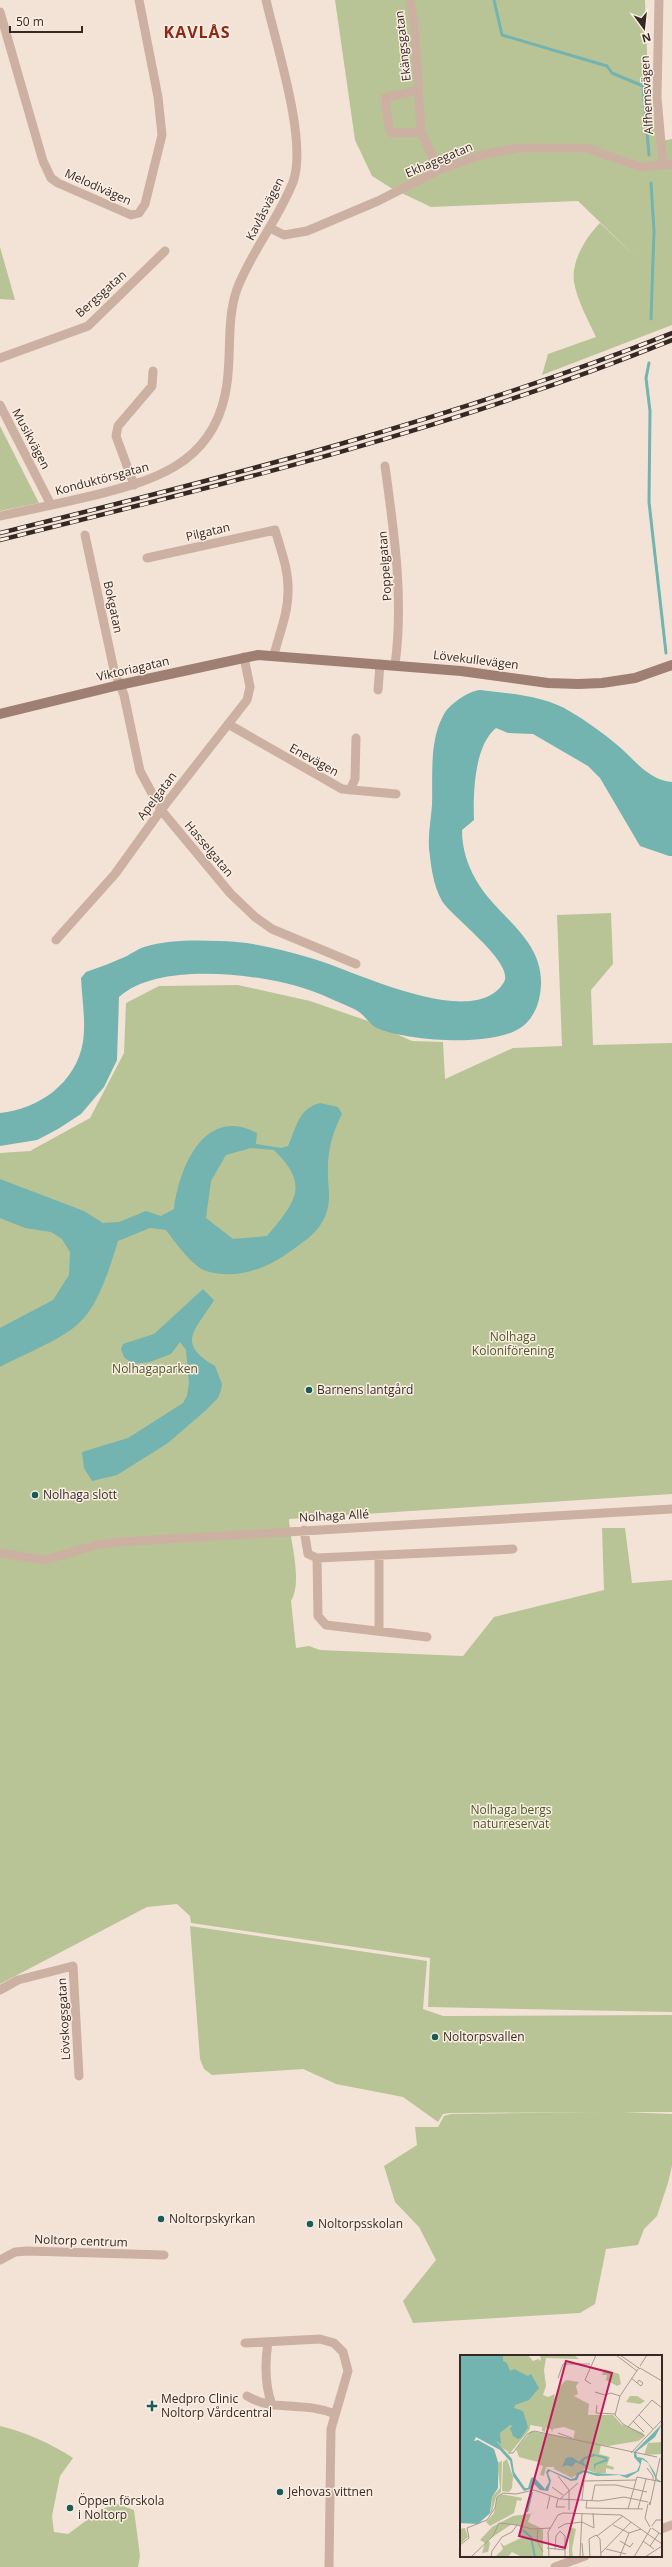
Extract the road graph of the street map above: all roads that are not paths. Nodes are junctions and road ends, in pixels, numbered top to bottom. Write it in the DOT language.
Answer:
graph roads {
  1 [pos="139,0"];
  2 [pos="266,0"];
  3 [pos="410,0"];
  4 [pos="659,0"];
  5 [pos="0,12"];
  6 [pos="419,90"];
  7 [pos="421,132"];
  8 [pos="668,165"];
  9 [pos="439,170"];
  10 [pos="270,228"];
  11 [pos="165,251"];
  12 [pos="0,358"];
  13 [pos="153,371"];
  14 [pos="0,405"];
  15 [pos="214,425"];
  16 [pos="385,466"];
  17 [pos="134,485"];
  18 [pos="51,505"];
  19 [pos="0,516"];
  20 [pos="85,535"];
  21 [pos="147,558"];
  22 [pos="274,655"];
  23 [pos="244,657"];
  24 [pos="380,664"];
  25 [pos="396,665"];
  26 [pos="672,665"];
  27 [pos="119,685"];
  28 [pos="378,690"];
  29 [pos="0,714"];
  30 [pos="228,724"];
  31 [pos="356,738"];
  32 [pos="350,790"];
  33 [pos="396,794"];
  34 [pos="161,810"];
  35 [pos="56,940"];
  36 [pos="356,964"];
  37 [pos="672,1509"];
  38 [pos="304,1530"];
  39 [pos="514,1549"];
  40 [pos="0,1553"];
  41 [pos="379,1556"];
  42 [pos="317,1558"];
  43 [pos="379,1631"];
  44 [pos="427,1637"];
  45 [pos="0,1990"];
  46 [pos="79,2076"];
  47 [pos="164,2255"];
  48 [pos="0,2260"];
  49 [pos="268,2342"];
  50 [pos="245,2343"];
  51 [pos="247,2396"];
  52 [pos="272,2405"];
  53 [pos="335,2414"];
  54 [pos="672,2525"];
  55 [pos="662,2529"];
  56 [pos="582,2557"];
  57 [pos="329,2567"];
  58 [pos="555,2567"];
  1 -- 5 [label="street, Melodivägen"];
  2 -- 10 [label="street, Kavlåsvägen"];
  3 -- 6 [label="street, Ekängsgatan"];
  4 -- 8 [label="street, Alfhemsvägen"];
  6 -- 7 [label="street, Ekängsgatan"];
  6 -- 7 [label="street, Ekängsgatan"];
  7 -- 9 [label="street, Ekängsgatan"];
  8 -- 9 [label="street, Ekhagegatan"];
  9 -- 10 [label="street, Ekhagegatan"];
  10 -- 15 [label="street, Kavlåsvägen"];
  11 -- 12 [label="street, Bergsgatan"];
  13 -- 17 [label="street"];
  14 -- 18 [label="street, Musikvägen"];
  15 -- 17 [label="street, Konduktörsgatan"];
  16 -- 25 [label="street, Poppelgatan"];
  17 -- 18 [label="street, Konduktörsgatan"];
  18 -- 19 [label="street, Konduktörsgatan"];
  20 -- 27 [label="street, Bokgatan"];
  21 -- 22 [label="street, Pilgatan"];
  22 -- 23 [label="street, Viktoriagatan"];
  22 -- 24 [label="street, Lövekullevägen"];
  23 -- 27 [label="street, Viktoriagatan"];
  23 -- 30 [label="street, Apelgatan"];
  24 -- 25 [label="street, Lövekullevägen"];
  24 -- 28 [label="street"];
  25 -- 26 [label="street, Lövekullevägen"];
  27 -- 29 [label="street, Viktoriagatan"];
  27 -- 34 [label="street, Hasselgatan"];
  30 -- 32 [label="street, Enevägen"];
  30 -- 34 [label="street, Apelgatan"];
  31 -- 32 [label="street"];
  32 -- 33 [label="street, Enevägen"];
  34 -- 35 [label="street, Apelgatan"];
  34 -- 36 [label="street, Hasselgatan"];
  37 -- 38 [label="street, Nolhaga Allé"];
  38 -- 40 [label="street, Nolhaga Allé"];
  38 -- 42 [label="street"];
  39 -- 41 [label="street"];
  41 -- 42 [label="street"];
  41 -- 43 [label="street"];
  42 -- 43 [label="street"];
  43 -- 44 [label="street"];
  45 -- 46 [label="street, Lövskogsgatan"];
  47 -- 48 [label="street, Noltorp centrum"];
  49 -- 50 [label="street"];
  49 -- 52 [label="street"];
  49 -- 53 [label="street"];
  51 -- 52 [label="street"];
  52 -- 53 [label="street"];
  53 -- 57 [label="street"];
  54 -- 55 [label="street"];
  56 -- 58 [label="street"];
}
